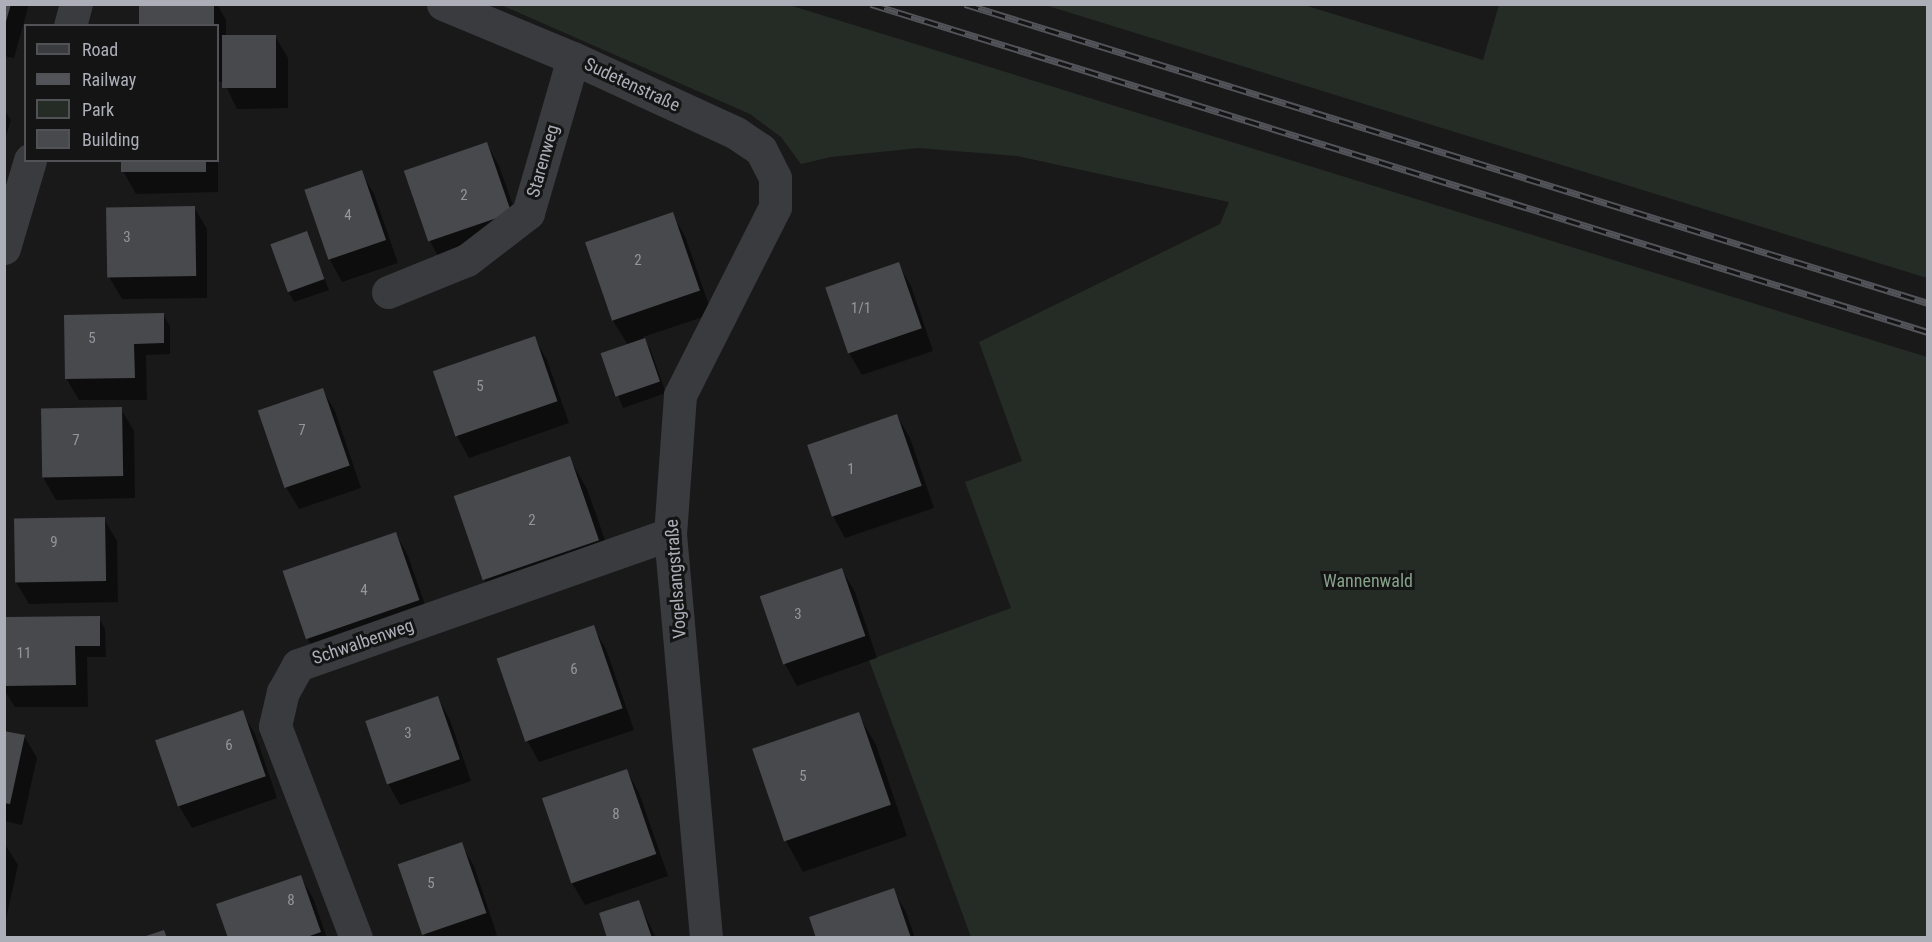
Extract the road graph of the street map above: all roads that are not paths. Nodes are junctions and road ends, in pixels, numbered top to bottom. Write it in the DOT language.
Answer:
graph roads {
  1 [pos="76,4"];
  2 [pos="443,4"];
  3 [pos="71,24"];
  4 [pos="573,58"];
  5 [pos="29,162"];
  6 [pos="775,207"];
  7 [pos="4,248"];
  8 [pos="388,292"];
  9 [pos="670,534"];
  10 [pos="356,938"];
  11 [pos="706,938"];
  1 -- 3 [label="street"];
  2 -- 4 [label="street, Sudetenstraße"];
  4 -- 6 [label="street, Sudetenstraße"];
  4 -- 8 [label="street, Starenweg"];
  5 -- 7 [label="street"];
  6 -- 9 [label="street, Vogelsangstraße"];
  9 -- 10 [label="street, Schwalbenweg"];
  9 -- 11 [label="street, Vogelsangstraße"];
}
